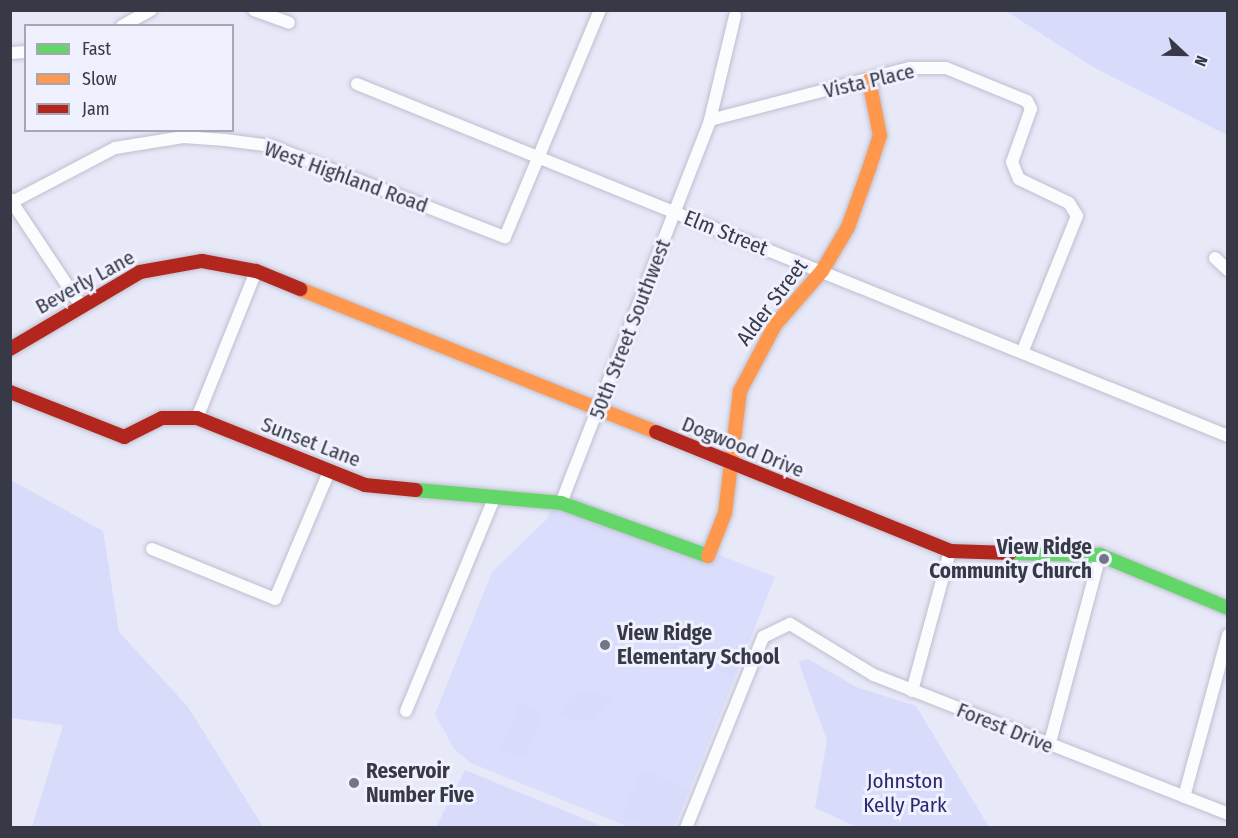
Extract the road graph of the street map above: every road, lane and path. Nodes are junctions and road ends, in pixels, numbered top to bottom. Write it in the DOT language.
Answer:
graph roads {
  1 [pos="151,10"];
  2 [pos="254,10"];
  3 [pos="600,10"];
  4 [pos="735,16"];
  5 [pos="289,23"];
  6 [pos="126,24"];
  7 [pos="869,80"];
  8 [pos="357,84"];
  9 [pos="710,120"];
  10 [pos="539,159"];
  11 [pos="12,200"];
  12 [pos="675,213"];
  13 [pos="1215,258"];
  14 [pos="1227,270"];
  15 [pos="256,271"];
  16 [pos="822,271"];
  17 [pos="81,306"];
  18 [pos="10,349"];
  19 [pos="1023,350"];
  20 [pos="10,392"];
  21 [pos="598,411"];
  22 [pos="196,418"];
  23 [pos="1227,436"];
  24 [pos="730,464"];
  25 [pos="328,474"];
  26 [pos="494,499"];
  27 [pos="561,502"];
  28 [pos="152,549"];
  29 [pos="951,551"];
  30 [pos="1100,555"];
  31 [pos="712,557"];
  32 [pos="1227,608"];
  33 [pos="1227,635"];
  34 [pos="912,691"];
  35 [pos="406,711"];
  36 [pos="1049,746"];
  37 [pos="1184,797"];
  38 [pos="1227,814"];
  39 [pos="686,828"];
  1 -- 6 [label="street"];
  2 -- 5 [label="street"];
  3 -- 10 [label="street"];
  4 -- 9 [label="street, 50th Street Southwest"];
  7 -- 9 [label="street, Vista Place"];
  7 -- 16 [label="street, Alder Street"];
  7 -- 19 [label="street, Vista Place"];
  8 -- 10 [label="street, Elm Street"];
  9 -- 12 [label="street, 50th Street Southwest"];
  10 -- 11 [label="street, West Highland Road"];
  10 -- 12 [label="street, Elm Street"];
  11 -- 17 [label="street"];
  12 -- 16 [label="street, Elm Street"];
  12 -- 21 [label="street, 50th Street Southwest"];
  13 -- 14 [label="street"];
  15 -- 17 [label="street, Beverly Lane"];
  15 -- 21 [label="street, Dogwood Drive"];
  15 -- 22 [label="street"];
  16 -- 19 [label="street, Elm Street"];
  16 -- 24 [label="street, Alder Street"];
  17 -- 18 [label="street, Beverly Lane"];
  19 -- 23 [label="street, Elm Street"];
  20 -- 22 [label="street, Sunset Lane"];
  21 -- 24 [label="street, Dogwood Drive"];
  21 -- 27 [label="street, 50th Street Southwest"];
  22 -- 25 [label="street, Sunset Lane"];
  24 -- 29 [label="street, Dogwood Drive"];
  24 -- 31 [label="street, Alder Street"];
  25 -- 26 [label="street, Sunset Lane"];
  25 -- 28 [label="street"];
  26 -- 27 [label="street, Sunset Lane"];
  26 -- 35 [label="street"];
  27 -- 31 [label="street, Sunset Lane"];
  29 -- 30 [label="street, Dogwood Drive"];
  29 -- 34 [label="street"];
  30 -- 32 [label="street, Dogwood Drive"];
  30 -- 36 [label="street"];
  33 -- 37 [label="street"];
  34 -- 36 [label="street, Forest Drive"];
  34 -- 39 [label="street, Forest Drive"];
  36 -- 37 [label="street, Forest Drive"];
  37 -- 38 [label="street, Forest Drive"];
}
